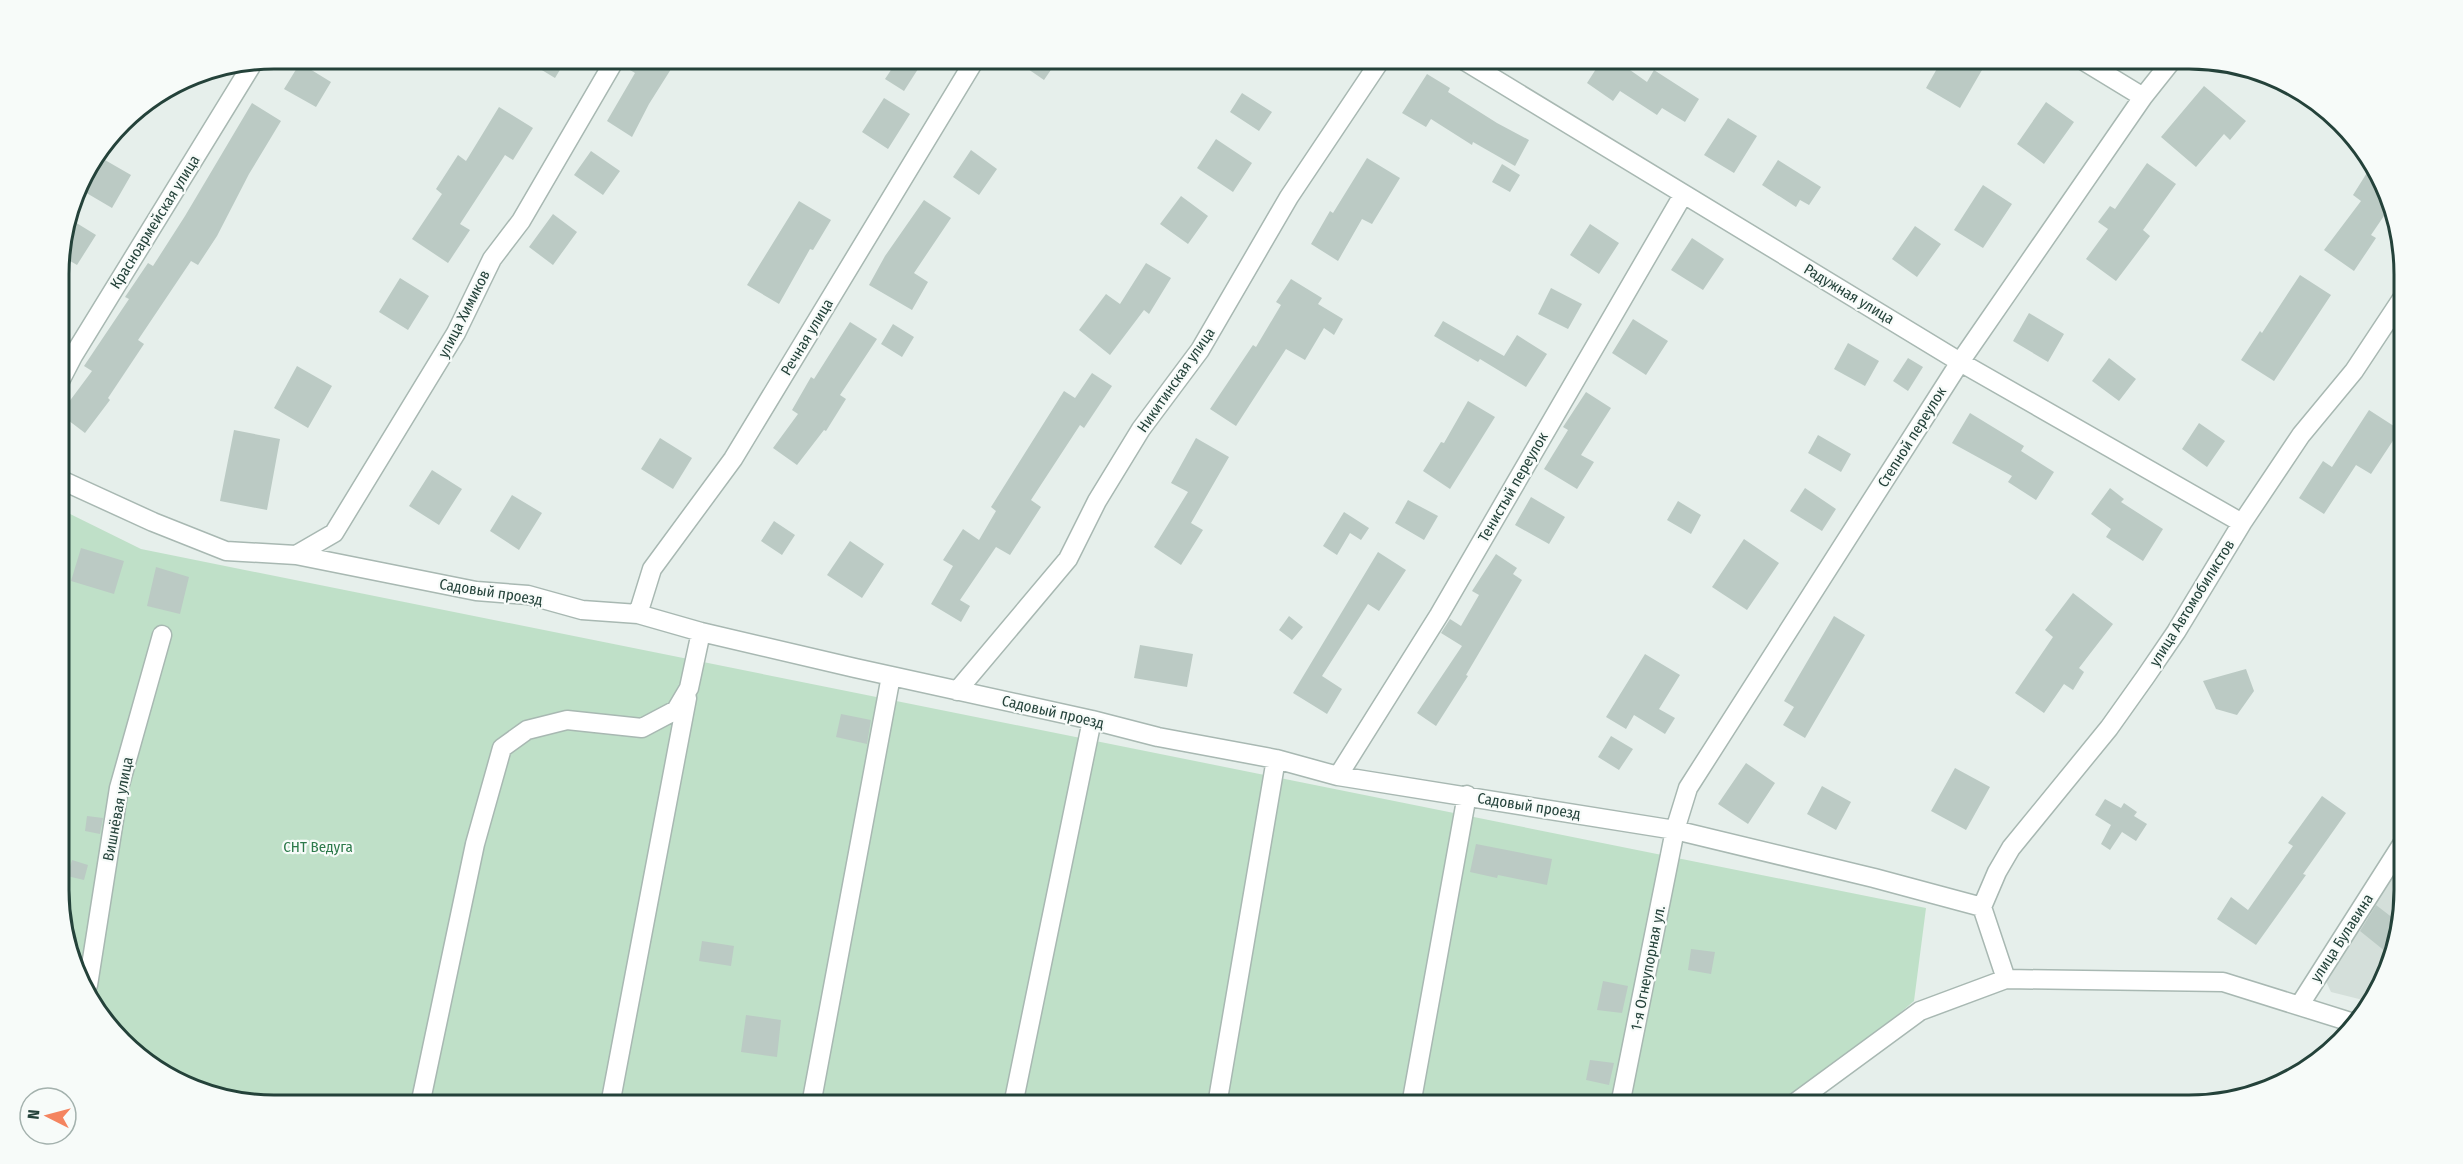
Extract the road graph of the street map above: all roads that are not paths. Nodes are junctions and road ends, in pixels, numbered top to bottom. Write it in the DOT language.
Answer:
graph roads {
  1 [pos="610,69"];
  2 [pos="969,69"];
  3 [pos="1375,69"];
  4 [pos="1478,69"];
  5 [pos="2097,69"];
  6 [pos="2166,69"];
  7 [pos="248,71"];
  8 [pos="2144,98"];
  9 [pos="1683,195"];
  10 [pos="2394,311"];
  11 [pos="1960,362"];
  12 [pos="69,364"];
  13 [pos="69,484"];
  14 [pos="2242,523"];
  15 [pos="296,555"];
  16 [pos="638,615"];
  17 [pos="701,632"];
  18 [pos="162,635"];
  19 [pos="891,676"];
  20 [pos="689,688"];
  21 [pos="957,691"];
  22 [pos="1092,720"];
  23 [pos="1276,759"];
  24 [pos="1338,776"];
  25 [pos="1467,795"];
  26 [pos="1675,830"];
  27 [pos="2394,857"];
  28 [pos="1982,907"];
  29 [pos="89,977"];
  30 [pos="2006,979"];
  31 [pos="2299,1006"];
  32 [pos="2347,1021"];
  33 [pos="422,1095"];
  34 [pos="612,1095"];
  35 [pos="813,1095"];
  36 [pos="1015,1095"];
  37 [pos="1219,1095"];
  38 [pos="1413,1095"];
  39 [pos="1622,1095"];
  40 [pos="1806,1095"];
  1 -- 15 [label="street, улица Химиков"];
  2 -- 16 [label="street, Речная улица"];
  3 -- 21 [label="street, Никитинская улица"];
  4 -- 9 [label="street, Радужная улица"];
  5 -- 8 [label="street"];
  6 -- 8 [label="street, Степной переулок"];
  7 -- 12 [label="street, Красноармейская улица"];
  8 -- 11 [label="street, Степной переулок"];
  9 -- 11 [label="street, Радужная улица"];
  9 -- 24 [label="street, Тенистый переулок"];
  10 -- 14 [label="street, улица Автомобилистов"];
  11 -- 14 [label="street, Радужная улица"];
  11 -- 26 [label="street, Степной переулок"];
  13 -- 15 [label="street, Садовый проезд"];
  14 -- 28 [label="street, улица Автомобилистов"];
  15 -- 16 [label="street, Садовый проезд"];
  16 -- 17 [label="street, Садовый проезд"];
  17 -- 19 [label="street, Садовый проезд"];
  17 -- 20 [label="street"];
  18 -- 29 [label="street, Вишнёвая улица"];
  19 -- 21 [label="street, Садовый проезд"];
  19 -- 35 [label="street"];
  20 -- 33 [label="street"];
  20 -- 34 [label="street"];
  21 -- 22 [label="street, Садовый проезд"];
  22 -- 23 [label="street, Садовый проезд"];
  22 -- 36 [label="street"];
  23 -- 24 [label="street, Садовый проезд"];
  23 -- 37 [label="street"];
  24 -- 25 [label="street, Садовый проезд"];
  25 -- 26 [label="street, Садовый проезд"];
  25 -- 38 [label="street"];
  26 -- 28 [label="street, Садовый проезд"];
  26 -- 39 [label="street, 1-я Огнеупорная ул."];
  27 -- 31 [label="street, улица Булавина"];
  28 -- 30 [label="street"];
  30 -- 31 [label="street"];
  30 -- 40 [label="street"];
  31 -- 32 [label="street"];
}
